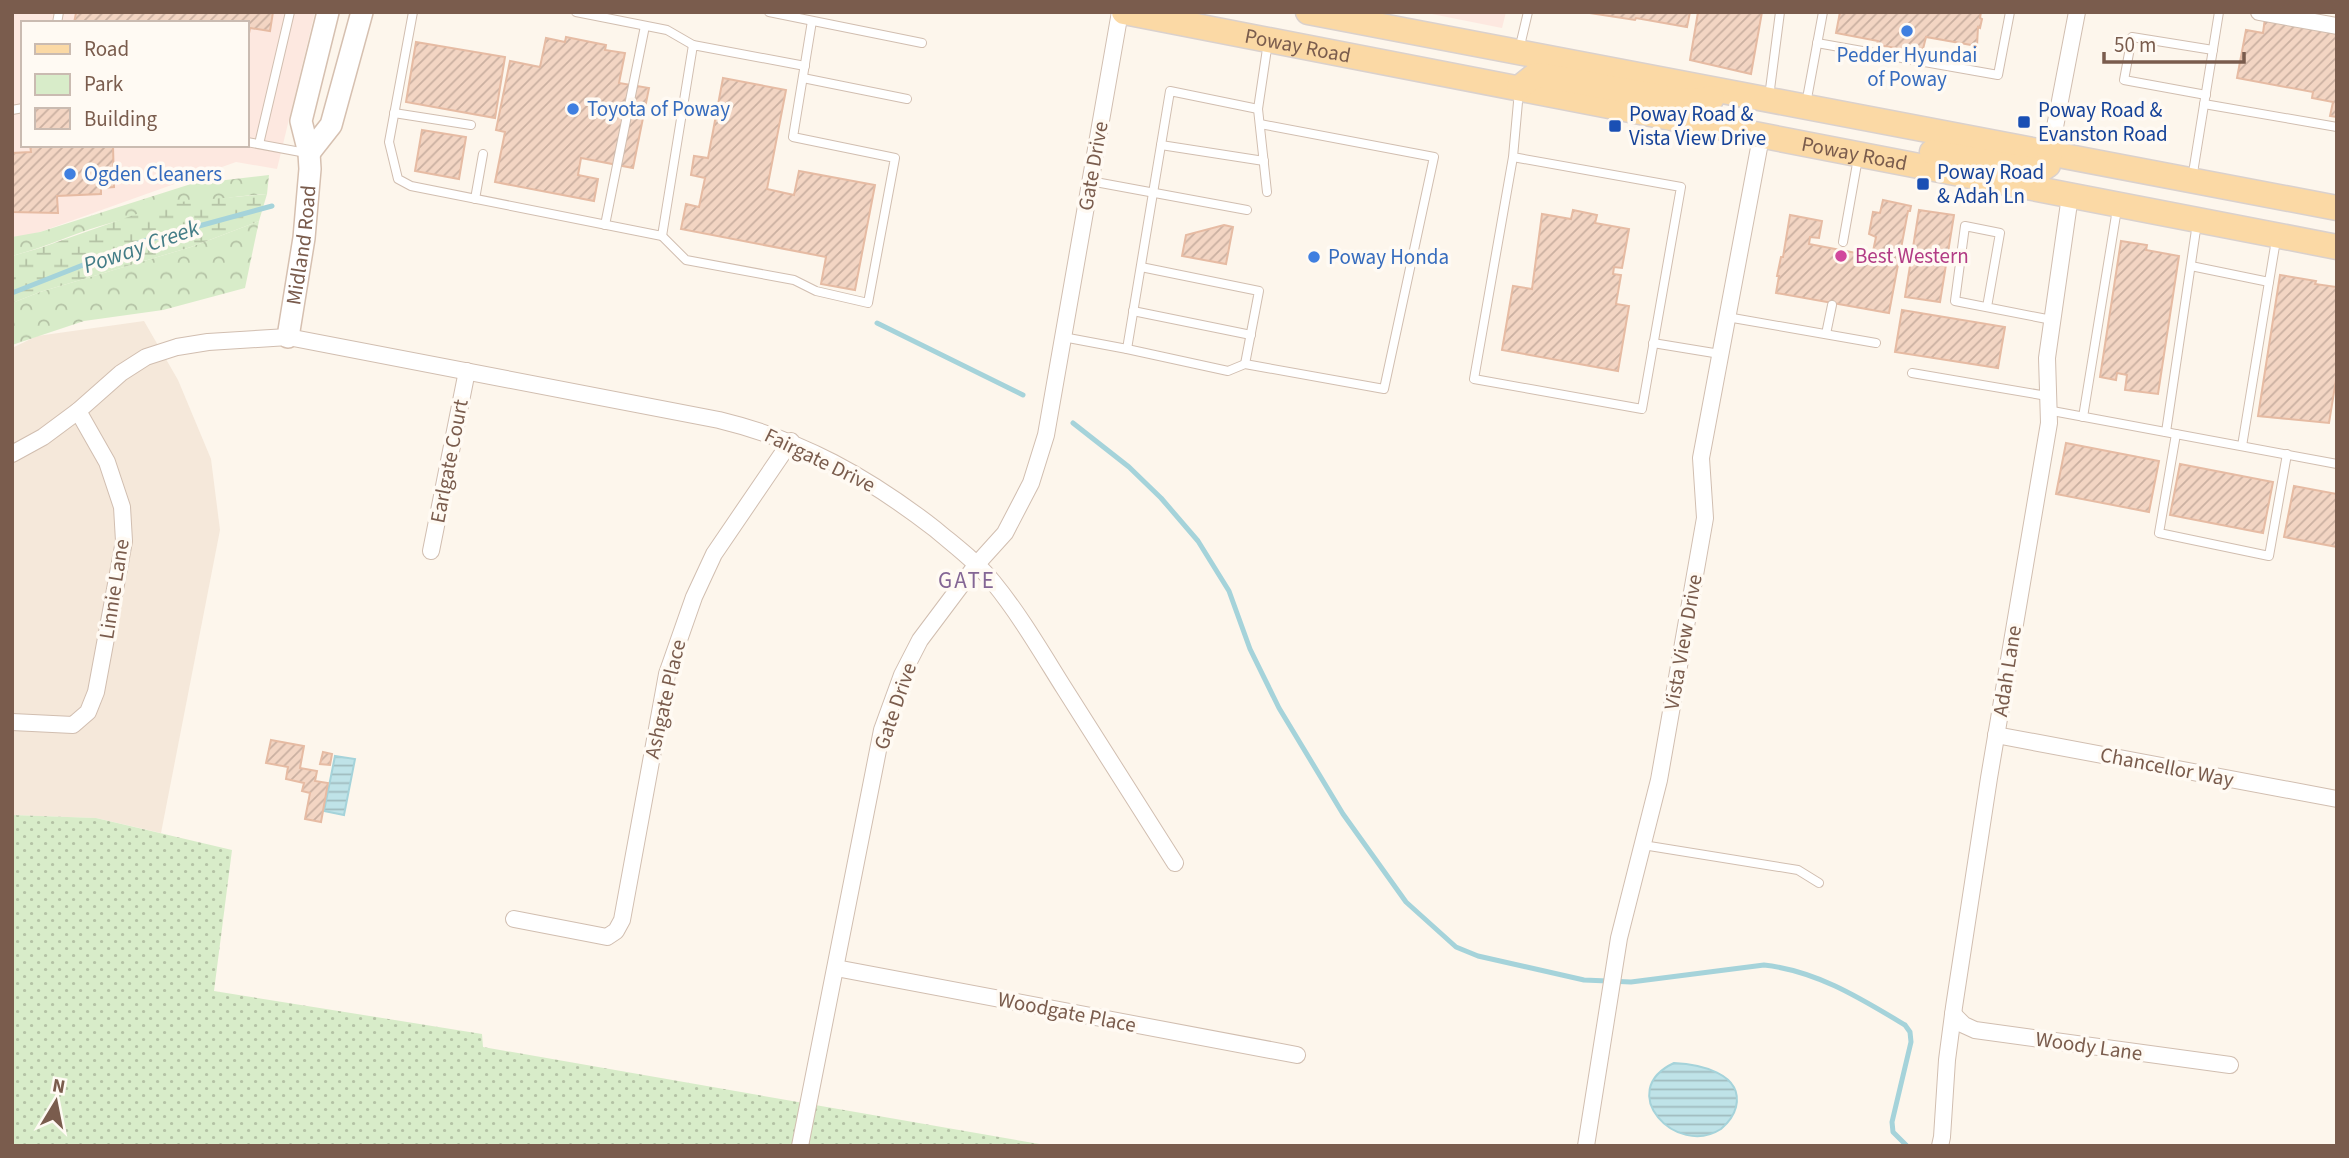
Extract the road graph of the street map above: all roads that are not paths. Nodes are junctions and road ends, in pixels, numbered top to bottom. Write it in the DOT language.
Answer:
graph roads {
  1 [pos="290,12"];
  2 [pos="328,12"];
  3 [pos="362,12"];
  4 [pos="413,12"];
  5 [pos="576,12"];
  6 [pos="769,12"];
  7 [pos="1122,12"];
  8 [pos="1528,12"];
  9 [pos="1780,12"];
  10 [pos="1823,12"];
  11 [pos="2010,12"];
  12 [pos="2077,12"];
  13 [pos="2219,12"];
  14 [pos="2259,12"];
  15 [pos="1311,13"];
  16 [pos="812,21"];
  17 [pos="645,26"];
  18 [pos="2337,26"];
  19 [pos="1268,39"];
  20 [pos="922,43"];
  21 [pos="1817,43"];
  22 [pos="693,44"];
  23 [pos="2213,50"];
  24 [pos="1519,53"];
  25 [pos="1376,60"];
  26 [pos="805,66"];
  27 [pos="803,78"];
  28 [pos="1519,88"];
  29 [pos="1729,92"];
  30 [pos="907,99"];
  31 [pos="2205,99"];
  32 [pos="1768,100"];
  33 [pos="1805,107"];
  34 [pos="1258,109"];
  35 [pos="394,113"];
  36 [pos="1260,124"];
  37 [pos="471,125"];
  38 [pos="2337,127"];
  39 [pos="1761,137"];
  40 [pos="248,142"];
  41 [pos="259,144"];
  42 [pos="1161,145"];
  43 [pos="309,153"];
  44 [pos="2050,153"];
  45 [pos="483,154"];
  46 [pos="1858,155"];
  47 [pos="1513,156"];
  48 [pos="1264,161"];
  49 [pos="2192,180"];
  50 [pos="1090,181"];
  51 [pos="1153,191"];
  52 [pos="1267,192"];
  53 [pos="2070,196"];
  54 [pos="475,198"];
  55 [pos="2118,205"];
  56 [pos="2334,208"];
  57 [pos="1247,211"];
  58 [pos="2197,220"];
  59 [pos="605,225"];
  60 [pos="2277,235"];
  61 [pos="662,236"];
  62 [pos="1843,242"];
  63 [pos="2337,247"];
  64 [pos="2191,266"];
  65 [pos="1141,267"];
  66 [pos="2269,282"];
  67 [pos="1832,305"];
  68 [pos="1987,307"];
  69 [pos="1133,311"];
  70 [pos="1727,317"];
  71 [pos="2052,320"];
  72 [pos="1826,334"];
  73 [pos="1251,335"];
  74 [pos="288,337"];
  75 [pos="1063,337"];
  76 [pos="1653,343"];
  77 [pos="1876,343"];
  78 [pos="1127,349"];
  79 [pos="1720,354"];
  80 [pos="1245,364"];
  81 [pos="467,371"];
  82 [pos="1912,373"];
  83 [pos="2047,403"];
  84 [pos="78,411"];
  85 [pos="2083,417"];
  86 [pos="2166,432"];
  87 [pos="2176,434"];
  88 [pos="791,441"];
  89 [pos="2242,446"];
  90 [pos="12,454"];
  91 [pos="2287,454"];
  92 [pos="2337,464"];
  93 [pos="431,551"];
  94 [pos="977,564"];
  95 [pos="12,722"];
  96 [pos="1996,735"];
  97 [pos="2337,799"];
  98 [pos="1643,845"];
  99 [pos="1175,863"];
  100 [pos="1819,883"];
  101 [pos="514,919"];
  102 [pos="836,968"];
  103 [pos="1953,1014"];
  104 [pos="1297,1055"];
  105 [pos="2230,1065"];
  106 [pos="800,1146"];
  107 [pos="1586,1146"];
  108 [pos="1940,1146"];
  1 -- 41 [label="lane"];
  2 -- 43 [label="street, Midland Road"];
  3 -- 43 [label="street"];
  4 -- 35 [label="lane"];
  5 -- 17 [label="lane"];
  6 -- 16 [label="lane"];
  7 -- 19 [label="main road, Poway Road"];
  7 -- 50 [label="street, Gate Drive"];
  8 -- 24 [label="lane"];
  9 -- 32 [label="lane"];
  10 -- 21 [label="lane"];
  11 -- 21 [label="lane"];
  12 -- 44 [label="street"];
  13 -- 23 [label="lane"];
  14 -- 18 [label="street"];
  15 -- 24 [label="main road, Poway Road"];
  16 -- 20 [label="lane"];
  16 -- 26 [label="lane"];
  17 -- 22 [label="lane"];
  17 -- 59 [label="lane"];
  19 -- 25 [label="main road, Poway Road"];
  19 -- 34 [label="lane"];
  21 -- 33 [label="lane"];
  22 -- 26 [label="lane"];
  22 -- 61 [label="lane"];
  23 -- 31 [label="lane"];
  23 -- 31 [label="lane"];
  24 -- 25 [label="main road"];
  24 -- 29 [label="main road, Poway Road"];
  25 -- 28 [label="main road, Poway Road"];
  26 -- 27 [label="lane"];
  27 -- 30 [label="lane"];
  27 -- 61 [label="lane"];
  28 -- 29 [label="main road"];
  28 -- 39 [label="main road, Poway Road"];
  28 -- 47 [label="lane"];
  29 -- 32 [label="main road, Poway Road"];
  31 -- 38 [label="lane"];
  31 -- 49 [label="lane"];
  32 -- 33 [label="main road, Poway Road"];
  33 -- 44 [label="main road, Poway Road"];
  34 -- 36 [label="lane"];
  34 -- 42 [label="lane"];
  35 -- 37 [label="lane"];
  35 -- 54 [label="lane"];
  36 -- 48 [label="lane"];
  36 -- 80 [label="lane"];
  39 -- 44 [label="main road"];
  39 -- 46 [label="main road, Poway Road"];
  39 -- 70 [label="street, Vista View Drive"];
  40 -- 41 [label="lane"];
  41 -- 43 [label="lane"];
  42 -- 48 [label="lane"];
  42 -- 51 [label="lane"];
  43 -- 74 [label="street, Midland Road"];
  44 -- 49 [label="main road, Poway Road"];
  45 -- 54 [label="lane"];
  46 -- 53 [label="main road, Poway Road"];
  46 -- 62 [label="lane"];
  47 -- 76 [label="lane"];
  47 -- 76 [label="lane"];
  48 -- 52 [label="lane"];
  49 -- 56 [label="main road, Poway Road"];
  50 -- 51 [label="lane"];
  50 -- 75 [label="street, Gate Drive"];
  51 -- 57 [label="lane"];
  51 -- 65 [label="lane"];
  53 -- 55 [label="main road, Poway Road"];
  53 -- 56 [label="main road"];
  53 -- 71 [label="street, Adah Lane"];
  54 -- 59 [label="lane"];
  55 -- 58 [label="main road, Poway Road"];
  55 -- 85 [label="lane"];
  58 -- 60 [label="main road, Poway Road"];
  58 -- 64 [label="lane"];
  59 -- 61 [label="lane"];
  60 -- 63 [label="main road, Poway Road"];
  60 -- 66 [label="lane"];
  64 -- 66 [label="lane"];
  64 -- 86 [label="lane"];
  65 -- 69 [label="lane"];
  65 -- 73 [label="lane"];
  66 -- 89 [label="lane"];
  67 -- 72 [label="lane"];
  68 -- 68 [label="lane"];
  68 -- 71 [label="lane"];
  69 -- 73 [label="lane"];
  69 -- 78 [label="lane"];
  70 -- 72 [label="lane"];
  70 -- 79 [label="street, Vista View Drive"];
  71 -- 83 [label="street, Adah Lane"];
  72 -- 77 [label="lane"];
  73 -- 80 [label="lane"];
  74 -- 81 [label="street, Fairgate Drive"];
  74 -- 84 [label="street, Fairgate Drive"];
  75 -- 78 [label="lane"];
  75 -- 94 [label="street, Gate Drive"];
  76 -- 79 [label="lane"];
  78 -- 80 [label="lane"];
  79 -- 98 [label="street, Vista View Drive"];
  81 -- 88 [label="street, Fairgate Drive"];
  81 -- 93 [label="street, Earlgate Court"];
  82 -- 83 [label="lane"];
  83 -- 85 [label="lane"];
  83 -- 96 [label="street, Adah Lane"];
  84 -- 90 [label="street, Fairgate Drive"];
  84 -- 95 [label="street, Linnie Lane"];
  85 -- 86 [label="lane"];
  86 -- 87 [label="lane"];
  87 -- 89 [label="lane"];
  87 -- 91 [label="lane"];
  88 -- 94 [label="street, Fairgate Drive"];
  88 -- 101 [label="street, Ashgate Place"];
  89 -- 91 [label="lane"];
  91 -- 92 [label="lane"];
  94 -- 99 [label="street, Fairgate Drive"];
  94 -- 102 [label="street, Gate Drive"];
  96 -- 97 [label="street, Chancellor Way"];
  96 -- 103 [label="street, Adah Lane"];
  98 -- 100 [label="lane"];
  98 -- 107 [label="street, Vista View Drive"];
  102 -- 104 [label="street, Woodgate Place"];
  102 -- 106 [label="street, Gate Drive"];
  103 -- 105 [label="street, Woody Lane"];
  103 -- 108 [label="street, Adah Lane"];
}
